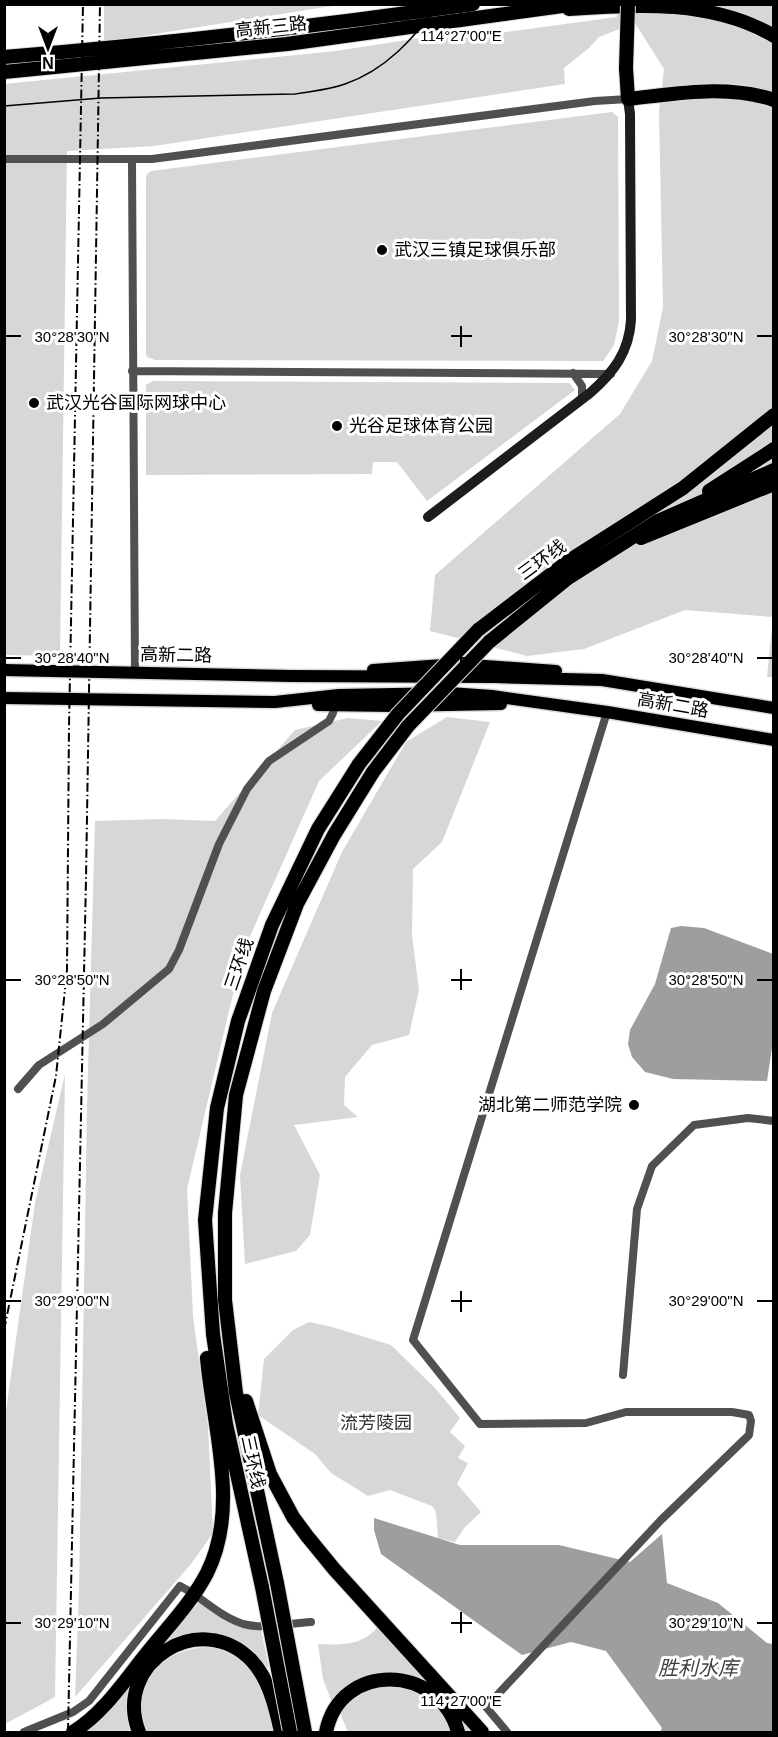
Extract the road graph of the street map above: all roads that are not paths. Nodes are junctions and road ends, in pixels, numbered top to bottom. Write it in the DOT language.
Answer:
graph roads {
  1 [pos="441,4"];
  2 [pos="473,4"];
  3 [pos="577,4"];
  4 [pos="628,4"];
  5 [pos="534,11"];
  6 [pos="400,15"];
  7 [pos="774,36"];
  8 [pos="4,57"];
  9 [pos="4,72"];
  10 [pos="628,99"];
  11 [pos="774,100"];
  12 [pos="4,159"];
  13 [pos="132,161"];
  14 [pos="132,371"];
  15 [pos="573,373"];
  16 [pos="611,374"];
  17 [pos="582,399"];
  18 [pos="773,415"];
  19 [pos="774,449"];
  20 [pos="774,470"];
  21 [pos="747,475"];
  22 [pos="774,484"];
  23 [pos="428,517"];
  24 [pos="617,547"];
  25 [pos="4,670"];
  26 [pos="135,672"];
  27 [pos="4,698"];
  28 [pos="275,702"];
  29 [pos="530,702"];
  30 [pos="335,704"];
  31 [pos="774,708"];
  32 [pos="607,712"];
  33 [pos="774,740"];
  34 [pos="18,1089"];
  35 [pos="774,1121"];
  36 [pos="225,1213"];
  37 [pos="209,1272"];
  38 [pos="623,1376"];
  39 [pos="189,1591"];
  40 [pos="198,1597"];
  41 [pos="311,1622"];
  42 [pos="24,1732"];
  43 [pos="73,1732"];
  44 [pos="139,1732"];
  45 [pos="281,1732"];
  46 [pos="290,1732"];
  47 [pos="306,1732"];
  48 [pos="326,1732"];
  49 [pos="458,1732"];
  50 [pos="482,1732"];
  51 [pos="507,1732"];
  1 -- 6 [label="highway"];
  2 -- 6 [label="highway, 高新三路"];
  3 -- 5 [label="highway, 高新三路"];
  4 -- 10 [label="highway, bridge"];
  5 -- 7 [label="highway"];
  5 -- 9 [label="highway, 高新三路"];
  6 -- 8 [label="highway, 高新三路"];
  10 -- 11 [label="highway"];
  10 -- 13 [label="street"];
  10 -- 16 [label="street"];
  12 -- 13 [label="street"];
  13 -- 14 [label="street"];
  14 -- 15 [label="street"];
  14 -- 26 [label="street"];
  15 -- 16 [label="street"];
  15 -- 17 [label="street"];
  16 -- 17 [label="street"];
  17 -- 23 [label="street"];
  18 -- 37 [label="highway, 三环线, bridge"];
  19 -- 21 [label="highway"];
  20 -- 21 [label="highway"];
  21 -- 24 [label="highway, 三环线"];
  22 -- 24 [label="highway"];
  24 -- 36 [label="highway, 三环线, bridge"];
  25 -- 26 [label="main road, 高新二路"];
  26 -- 31 [label="main road, 高新二路"];
  27 -- 28 [label="main road, 高新二路"];
  28 -- 29 [label="main road, 高新二路"];
  28 -- 30 [label="main road, 高新二路"];
  29 -- 30 [label="main road, 高新二路"];
  29 -- 32 [label="main road, 高新二路"];
  30 -- 34 [label="street"];
  32 -- 33 [label="main road, 高新二路"];
  32 -- 51 [label="street"];
  35 -- 38 [label="street"];
  36 -- 47 [label="highway, 三环线, bridge"];
  36 -- 50 [label="highway"];
  37 -- 43 [label="highway"];
  37 -- 46 [label="highway, 三环线, bridge"];
  39 -- 42 [label="street"];
  40 -- 41 [label="street"];
  44 -- 45 [label="highway"];
  48 -- 49 [label="highway"];
}
